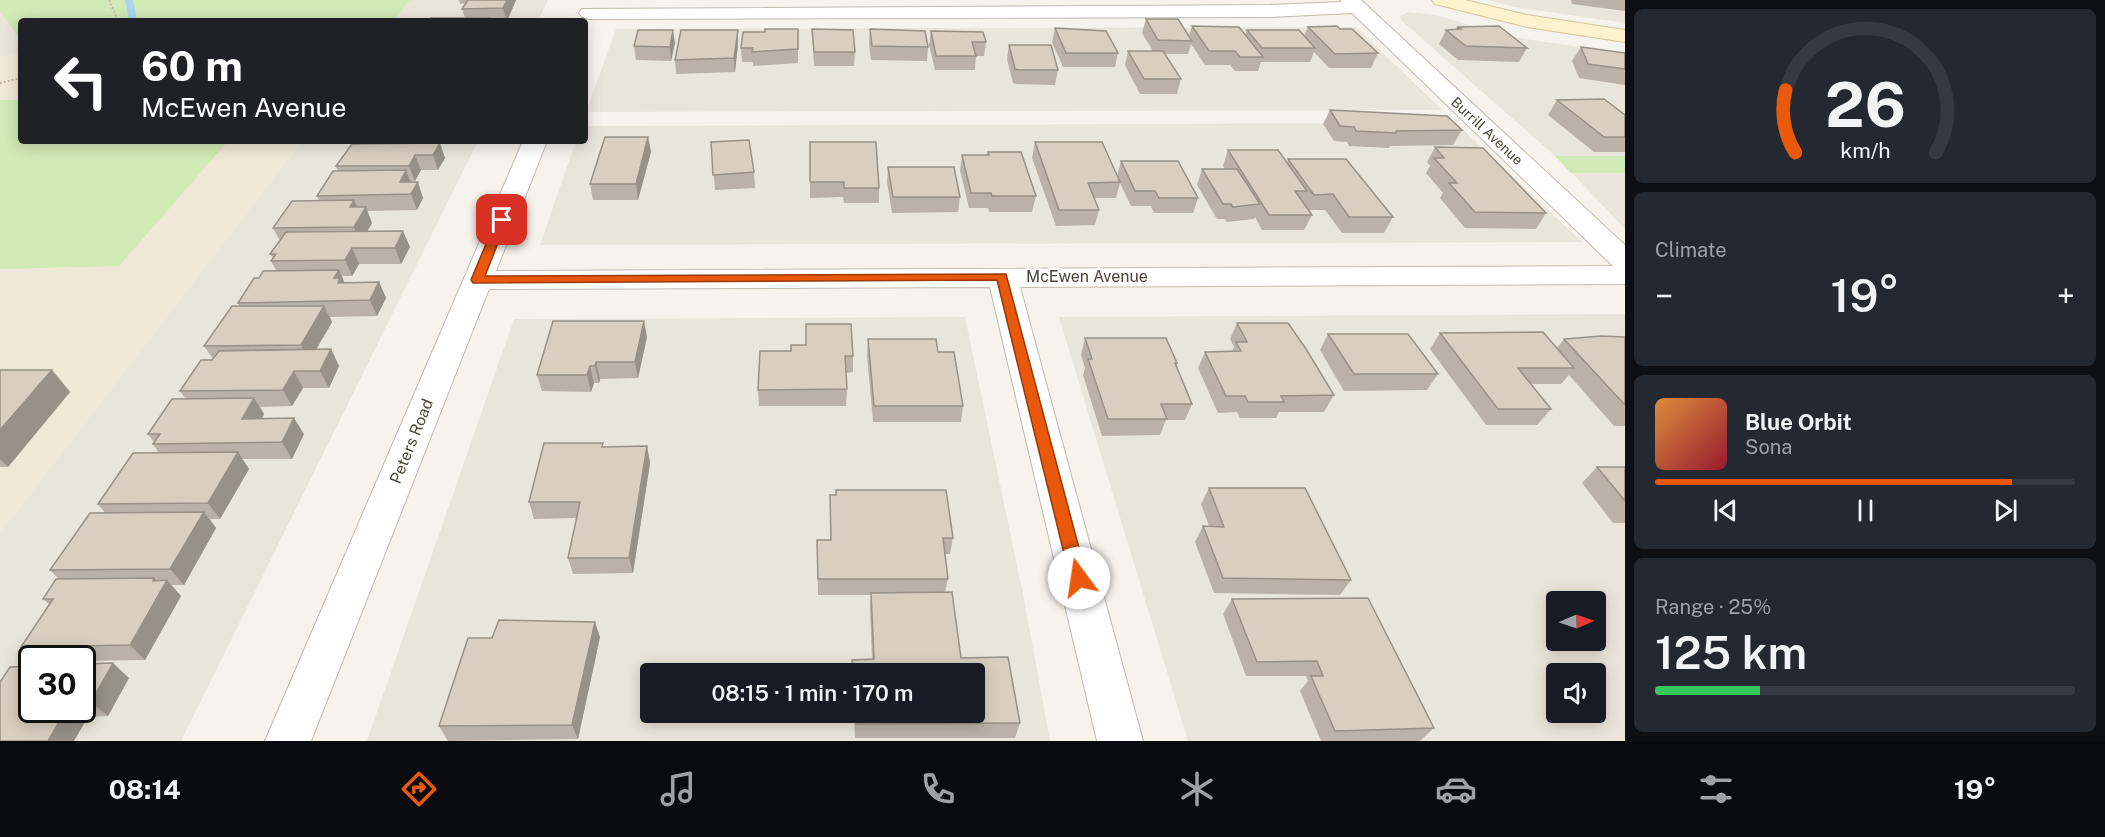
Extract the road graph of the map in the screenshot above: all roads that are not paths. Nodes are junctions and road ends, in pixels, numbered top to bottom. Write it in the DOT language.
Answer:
graph roads {
  1 [pos="1442,0"];
  2 [pos="1353,3"];
  3 [pos="589,12"];
  4 [pos="1625,36"];
  5 [pos="534,144"];
  6 [pos="1625,261"];
  7 [pos="1625,275"];
  8 [pos="1002,276"];
  9 [pos="477,280"];
  10 [pos="288,741"];
  11 [pos="1120,741"];
  1 -- 4 [label="street"];
  2 -- 3 [label="street"];
  2 -- 6 [label="street, Burrill Avenue"];
  5 -- 9 [label="street, Peters Road"];
  7 -- 8 [label="street, McEwen Avenue"];
  8 -- 9 [label="street, McEwen Avenue"];
  8 -- 11 [label="street"];
  9 -- 10 [label="street, Peters Road"];
}
